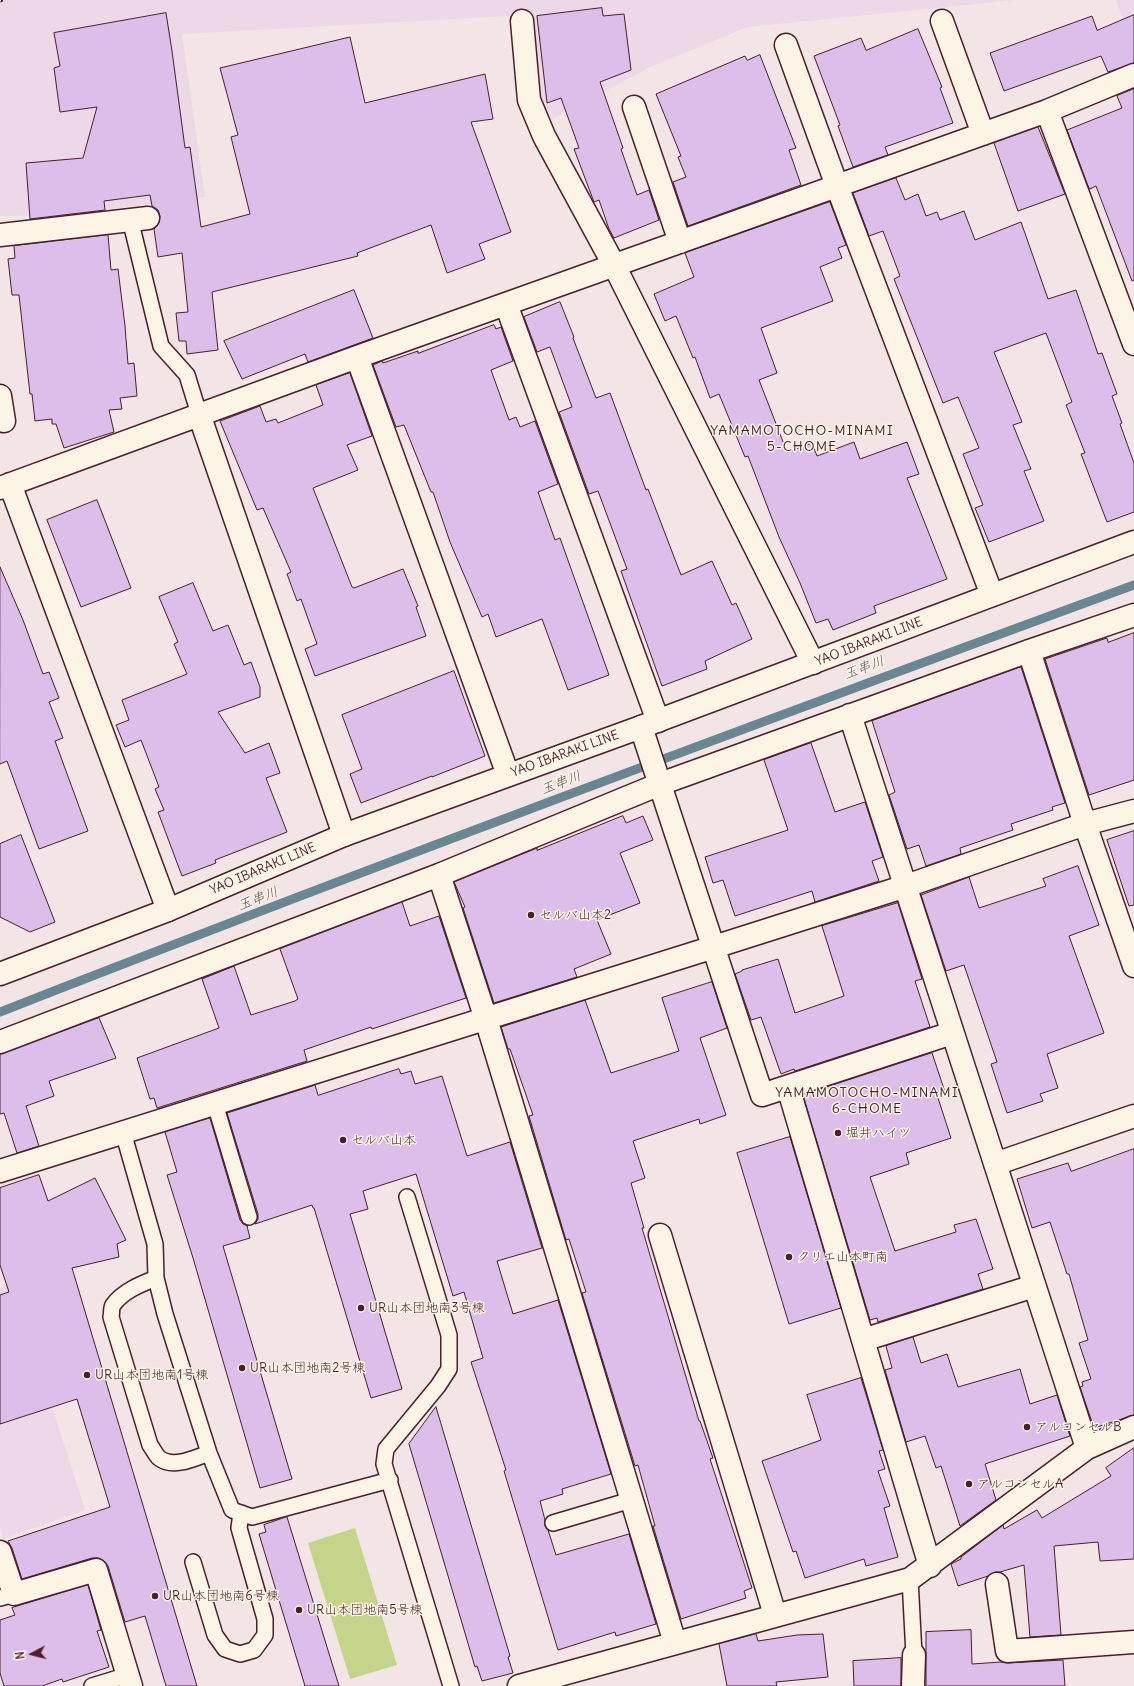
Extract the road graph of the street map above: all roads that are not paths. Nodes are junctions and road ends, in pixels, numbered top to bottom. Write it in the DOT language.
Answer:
graph roads {
  1 [pos="522,21"];
  2 [pos="942,21"];
  3 [pos="786,45"];
  4 [pos="1134,75"];
  5 [pos="634,107"];
  6 [pos="1047,111"];
  7 [pos="983,134"];
  8 [pos="837,186"];
  9 [pos="139,219"];
  10 [pos="0,235"];
  11 [pos="680,242"];
  12 [pos="614,265"];
  13 [pos="506,304"];
  14 [pos="1134,344"];
  15 [pos="357,358"];
  16 [pos="0,396"];
  17 [pos="199,414"];
  18 [pos="4,422"];
  19 [pos="5,486"];
  20 [pos="1134,542"];
  21 [pos="992,595"];
  22 [pos="1134,615"];
  23 [pos="1029,651"];
  24 [pos="813,663"];
  25 [pos="850,716"];
  26 [pos="648,730"];
  27 [pos="508,775"];
  28 [pos="658,779"];
  29 [pos="1134,811"];
  30 [pos="1085,824"];
  31 [pos="344,835"];
  32 [pos="439,875"];
  33 [pos="906,886"];
  34 [pos="168,910"];
  35 [pos="714,947"];
  36 [pos="1134,966"];
  37 [pos="0,974"];
  38 [pos="486,1019"];
  39 [pos="952,1033"];
  40 [pos="0,1042"];
  41 [pos="788,1087"];
  42 [pos="215,1104"];
  43 [pos="1134,1116"];
  44 [pos="123,1132"];
  45 [pos="995,1164"];
  46 [pos="0,1170"];
  47 [pos="407,1198"];
  48 [pos="249,1217"];
  49 [pos="660,1235"];
  50 [pos="156,1278"];
  51 [pos="1034,1286"];
  52 [pos="863,1340"];
  53 [pos="1134,1427"];
  54 [pos="1087,1448"];
  55 [pos="209,1454"];
  56 [pos="390,1480"];
  57 [pos="631,1500"];
  58 [pos="241,1513"];
  59 [pos="553,1523"];
  60 [pos="0,1552"];
  61 [pos="193,1562"];
  62 [pos="930,1566"];
  63 [pos="910,1579"];
  64 [pos="997,1584"];
  65 [pos="7,1596"];
  66 [pos="775,1615"];
  67 [pos="1134,1642"];
  68 [pos="675,1643"];
  69 [pos="914,1655"];
  70 [pos="130,1680"];
  71 [pos="92,1686"];
  72 [pos="451,1686"];
  73 [pos="518,1686"];
  74 [pos="913,1686"];
  1 -- 12 [label="street"];
  2 -- 7 [label="street"];
  3 -- 8 [label="street"];
  4 -- 6 [label="street"];
  5 -- 11 [label="street"];
  6 -- 7 [label="street"];
  6 -- 14 [label="street"];
  7 -- 8 [label="street"];
  8 -- 11 [label="street"];
  8 -- 21 [label="street"];
  9 -- 10 [label="street"];
  9 -- 17 [label="lane"];
  11 -- 12 [label="street"];
  12 -- 13 [label="street"];
  12 -- 24 [label="street"];
  13 -- 15 [label="street"];
  13 -- 26 [label="street"];
  15 -- 17 [label="street"];
  15 -- 27 [label="street"];
  16 -- 18 [label="street"];
  17 -- 19 [label="street"];
  17 -- 31 [label="street"];
  19 -- 34 [label="street"];
  20 -- 21 [label="street, YAO IBARAKI LINE"];
  21 -- 24 [label="street, YAO IBARAKI LINE"];
  22 -- 23 [label="street"];
  23 -- 25 [label="street"];
  23 -- 30 [label="street"];
  24 -- 26 [label="street, YAO IBARAKI LINE"];
  25 -- 28 [label="street"];
  25 -- 33 [label="street"];
  26 -- 27 [label="street, YAO IBARAKI LINE"];
  26 -- 28 [label="street"];
  27 -- 31 [label="street, YAO IBARAKI LINE"];
  28 -- 32 [label="street"];
  28 -- 35 [label="street"];
  29 -- 30 [label="street"];
  30 -- 33 [label="street"];
  30 -- 36 [label="street"];
  31 -- 34 [label="street, YAO IBARAKI LINE"];
  32 -- 38 [label="street"];
  32 -- 40 [label="street"];
  33 -- 35 [label="street"];
  33 -- 39 [label="street"];
  34 -- 37 [label="street, YAO IBARAKI LINE"];
  35 -- 38 [label="street"];
  35 -- 41 [label="street"];
  38 -- 42 [label="street"];
  38 -- 57 [label="street"];
  39 -- 41 [label="street"];
  39 -- 45 [label="street"];
  41 -- 52 [label="street"];
  42 -- 44 [label="street"];
  42 -- 48 [label="lane"];
  43 -- 45 [label="street"];
  44 -- 46 [label="street"];
  44 -- 50 [label="lane"];
  45 -- 51 [label="street"];
  47 -- 56 [label="lane"];
  49 -- 66 [label="street"];
  50 -- 55 [label="lane"];
  50 -- 55 [label="lane"];
  51 -- 52 [label="street"];
  51 -- 54 [label="street"];
  52 -- 62 [label="street"];
  53 -- 54 [label="street"];
  54 -- 62 [label="street"];
  55 -- 58 [label="lane"];
  56 -- 58 [label="lane"];
  56 -- 72 [label="lane"];
  57 -- 59 [label="lane"];
  57 -- 68 [label="street"];
  58 -- 61 [label="lane"];
  60 -- 65 [label="street"];
  62 -- 63 [label="street"];
  63 -- 66 [label="street"];
  63 -- 69 [label="lane"];
  64 -- 67 [label="street"];
  65 -- 70 [label="street"];
  66 -- 68 [label="street"];
  68 -- 73 [label="street"];
  69 -- 74 [label="street"];
  70 -- 71 [label="lane"];
}
